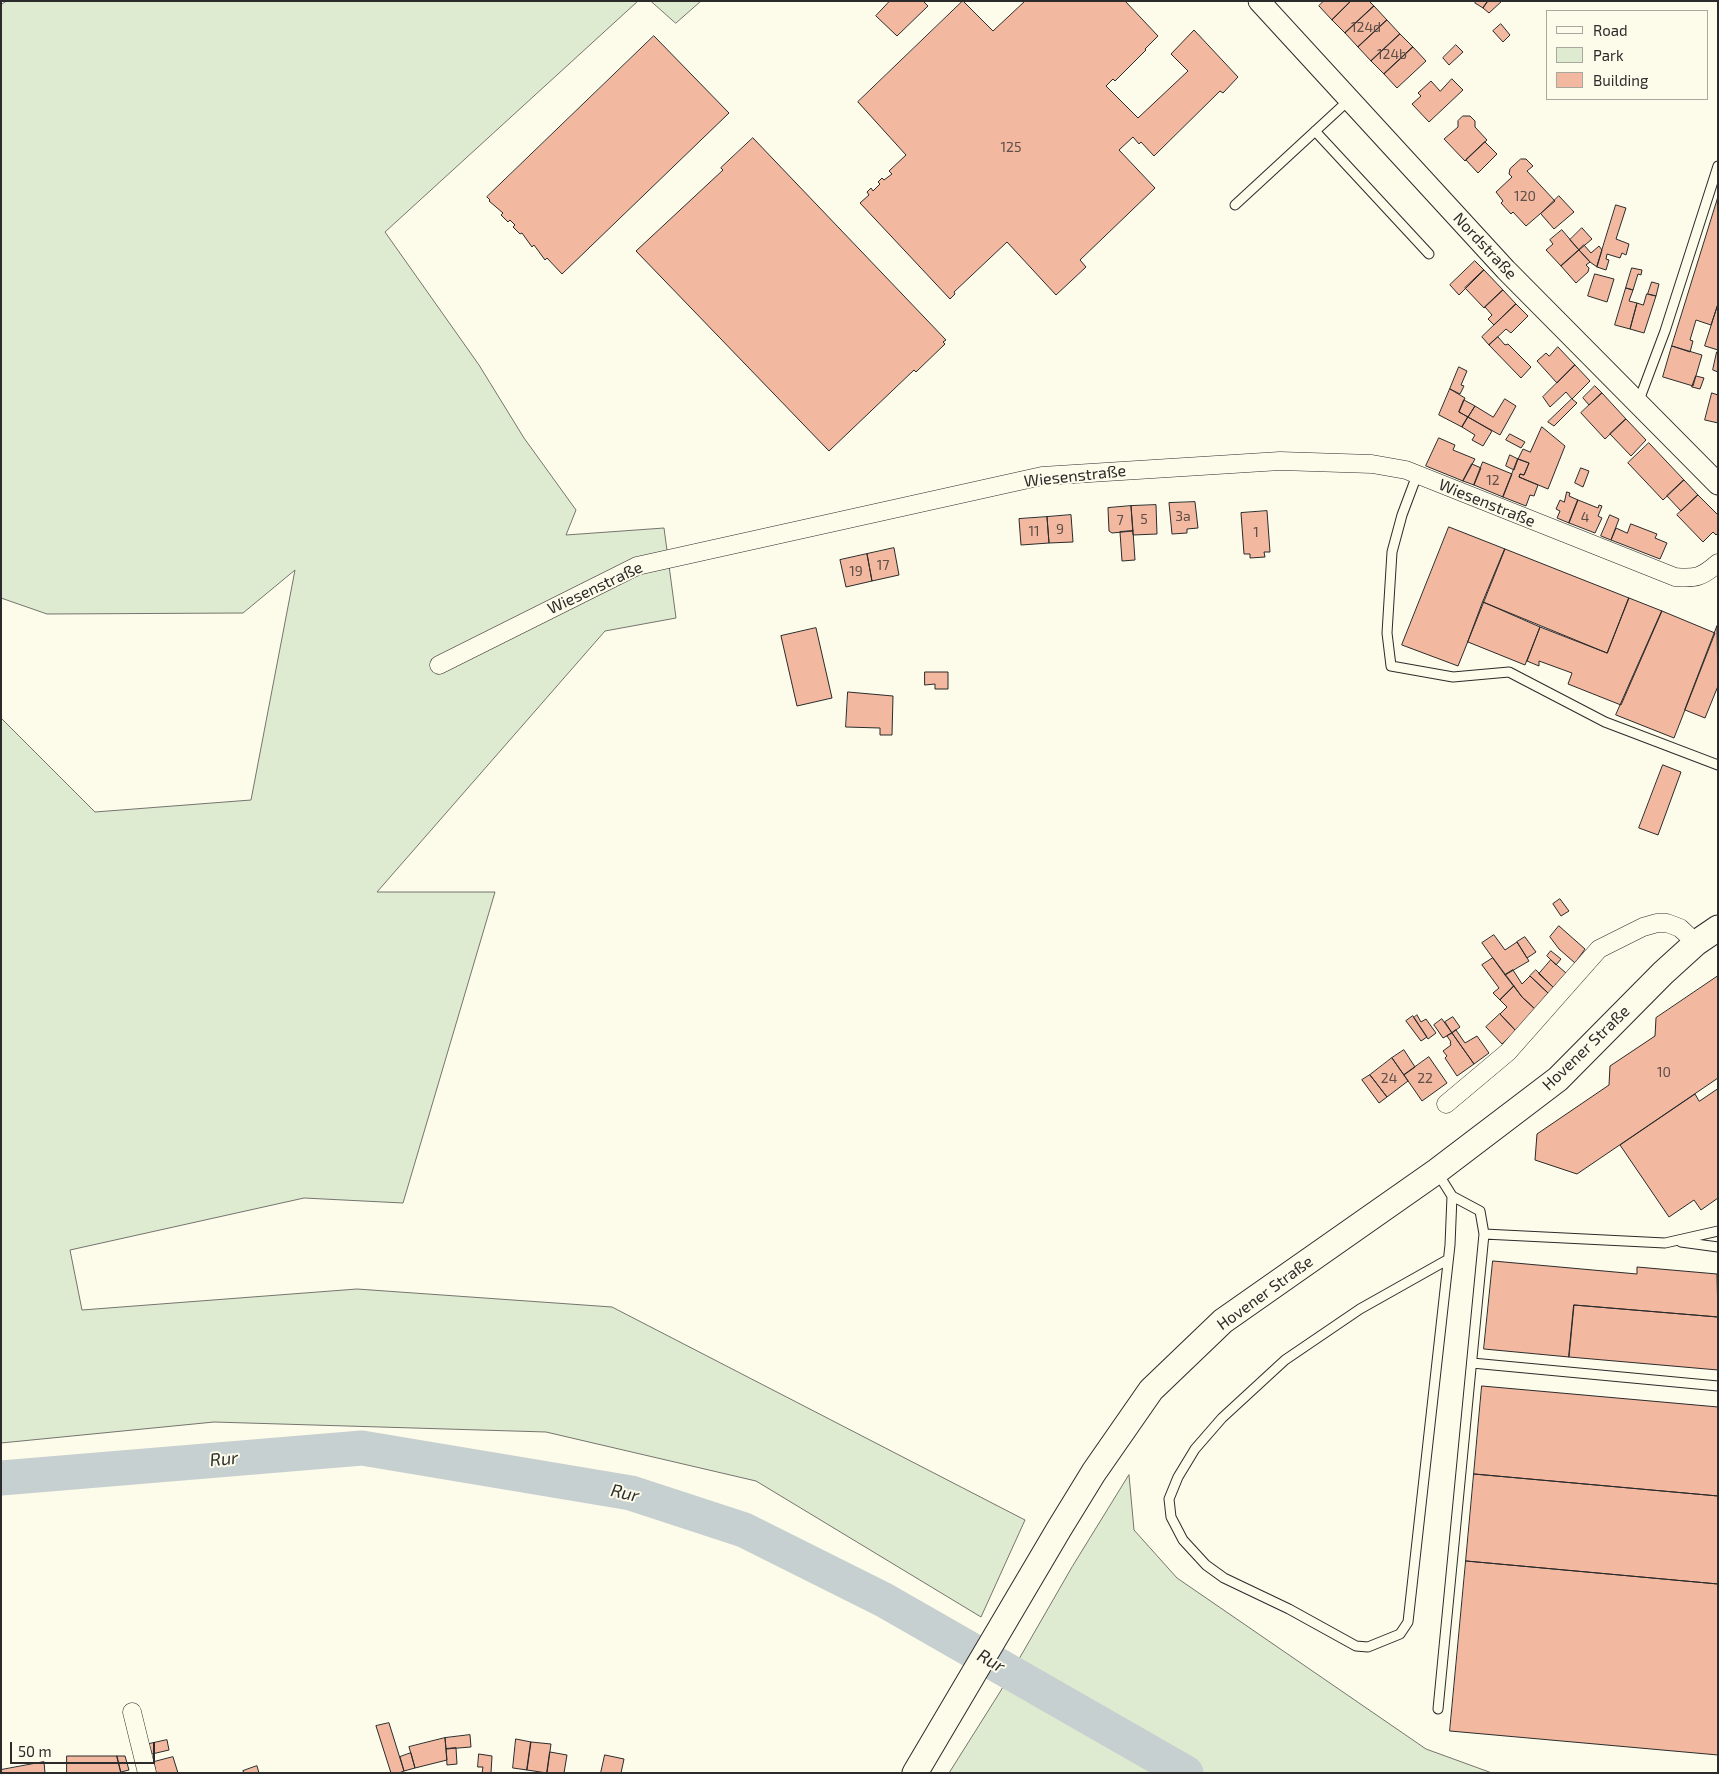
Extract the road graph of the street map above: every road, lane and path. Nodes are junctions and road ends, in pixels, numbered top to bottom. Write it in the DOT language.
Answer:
graph roads {
  1 [pos="1259,1"];
  2 [pos="1350,99"];
  3 [pos="1315,131"];
  4 [pos="1718,166"];
  5 [pos="1235,205"];
  6 [pos="1429,254"];
  7 [pos="1638,404"];
  8 [pos="1418,475"];
  9 [pos="1718,484"];
  10 [pos="1718,563"];
  11 [pos="439,665"];
  12 [pos="1718,765"];
  13 [pos="1718,928"];
  14 [pos="1696,943"];
  15 [pos="1446,1104"];
  16 [pos="1437,1171"];
  17 [pos="1452,1196"];
  18 [pos="1718,1231"];
  19 [pos="1484,1234"];
  20 [pos="1674,1241"];
  21 [pos="1718,1247"];
  22 [pos="1447,1260"];
  23 [pos="1472,1363"];
  24 [pos="1718,1386"];
  25 [pos="1438,1708"];
  26 [pos="132,1712"];
  27 [pos="147,1773"];
  28 [pos="915,1773"];
  1 -- 2 [label="street, Nordstraße"];
  2 -- 3 [label="lane"];
  2 -- 7 [label="street, Nordstraße"];
  3 -- 5 [label="lane"];
  3 -- 6 [label="lane"];
  4 -- 7 [label="lane"];
  7 -- 9 [label="street, Nordstraße"];
  8 -- 10 [label="street, Wiesenstraße"];
  8 -- 11 [label="street, Wiesenstraße"];
  8 -- 12 [label="lane"];
  13 -- 14 [label="main road, Hovener Straße"];
  14 -- 15 [label="street"];
  14 -- 16 [label="main road, Hovener Straße"];
  16 -- 17 [label="lane"];
  16 -- 28 [label="main road, Hovener Straße"];
  17 -- 19 [label="lane"];
  17 -- 22 [label="lane"];
  18 -- 20 [label="lane"];
  19 -- 20 [label="lane"];
  19 -- 23 [label="lane"];
  20 -- 21 [label="lane"];
  22 -- 22 [label="lane"];
  23 -- 24 [label="lane"];
  23 -- 25 [label="lane"];
  26 -- 27 [label="street"];
}
